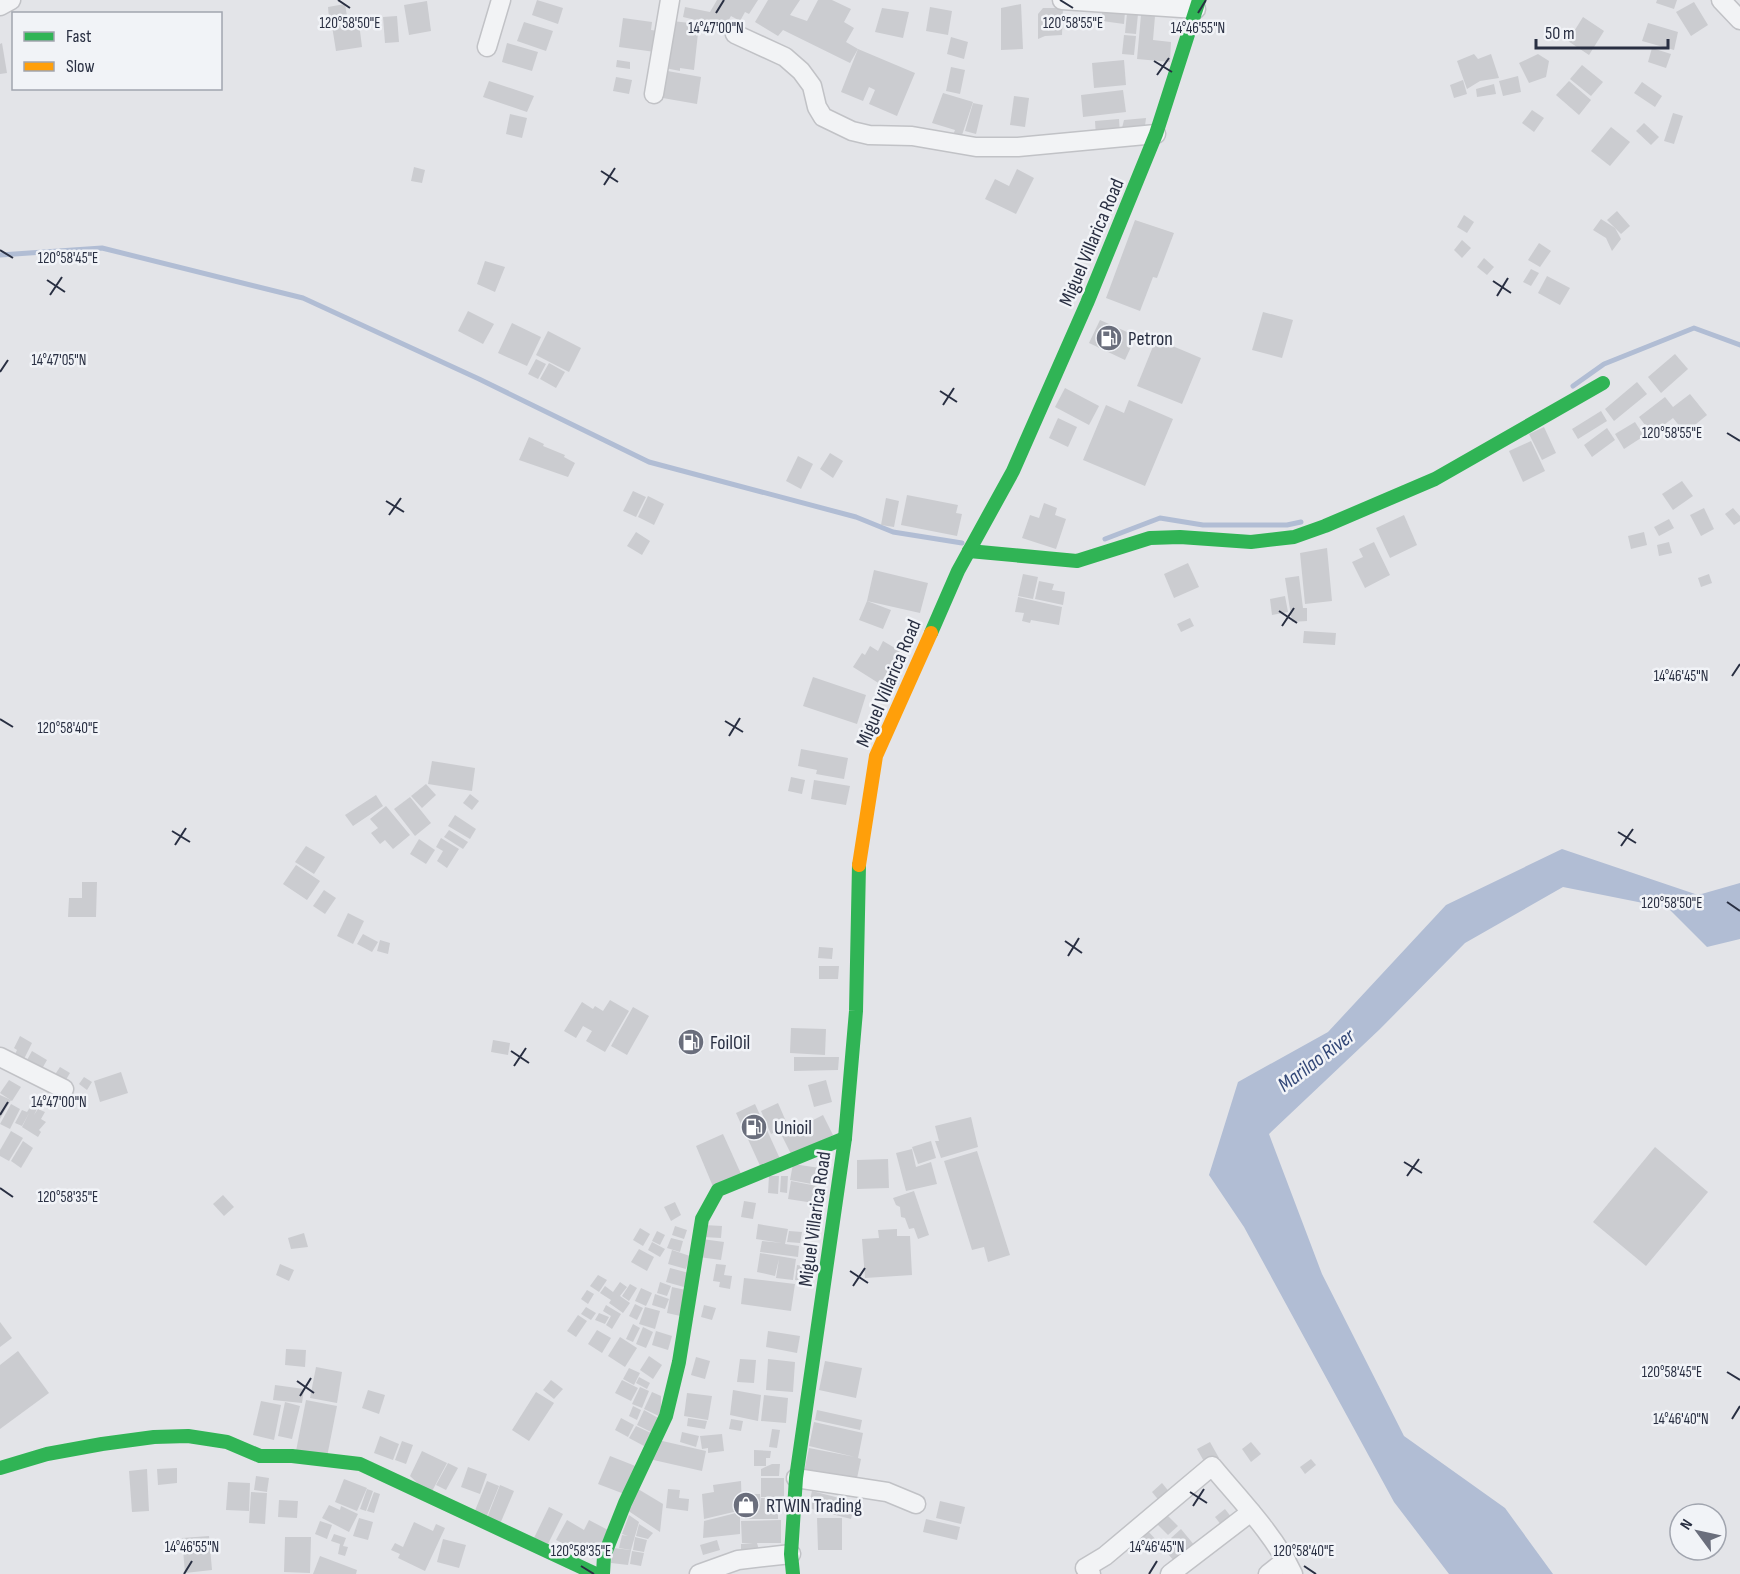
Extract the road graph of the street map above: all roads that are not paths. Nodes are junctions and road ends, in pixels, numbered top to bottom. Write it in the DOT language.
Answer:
graph roads {
  1 [pos="11,0"];
  2 [pos="501,0"];
  3 [pos="670,0"];
  4 [pos="1062,0"];
  5 [pos="1721,0"];
  6 [pos="1197,4"];
  7 [pos="0,6"];
  8 [pos="1740,20"];
  9 [pos="735,34"];
  10 [pos="487,47"];
  11 [pos="654,94"];
  12 [pos="1156,134"];
  13 [pos="1603,383"];
  14 [pos="969,551"];
  15 [pos="0,1057"];
  16 [pos="64,1089"];
  17 [pos="845,1138"];
  18 [pos="0,1468"];
  19 [pos="796,1478"];
  20 [pos="916,1504"];
  21 [pos="1251,1512"];
  22 [pos="791,1554"];
  23 [pos="1290,1567"];
  24 [pos="596,1574"];
  25 [pos="603,1574"];
  26 [pos="699,1574"];
  27 [pos="793,1574"];
  28 [pos="1091,1574"];
  29 [pos="1170,1574"];
  30 [pos="1268,1574"];
  1 -- 7 [label="street"];
  2 -- 10 [label="street"];
  3 -- 11 [label="street"];
  4 -- 6 [label="street"];
  5 -- 8 [label="street"];
  6 -- 12 [label="street, Miguel Villarica Road"];
  9 -- 12 [label="street"];
  12 -- 14 [label="street, Miguel Villarica Road"];
  13 -- 14 [label="street"];
  14 -- 17 [label="street, Miguel Villarica Road"];
  15 -- 16 [label="street"];
  17 -- 19 [label="street, Miguel Villarica Road"];
  17 -- 25 [label="street"];
  18 -- 24 [label="street"];
  19 -- 20 [label="street"];
  19 -- 22 [label="street, Miguel Villarica Road"];
  21 -- 23 [label="street"];
  21 -- 28 [label="street"];
  21 -- 29 [label="street"];
  22 -- 26 [label="street"];
  22 -- 27 [label="street, Miguel Villarica Road"];
  23 -- 30 [label="street"];
}
